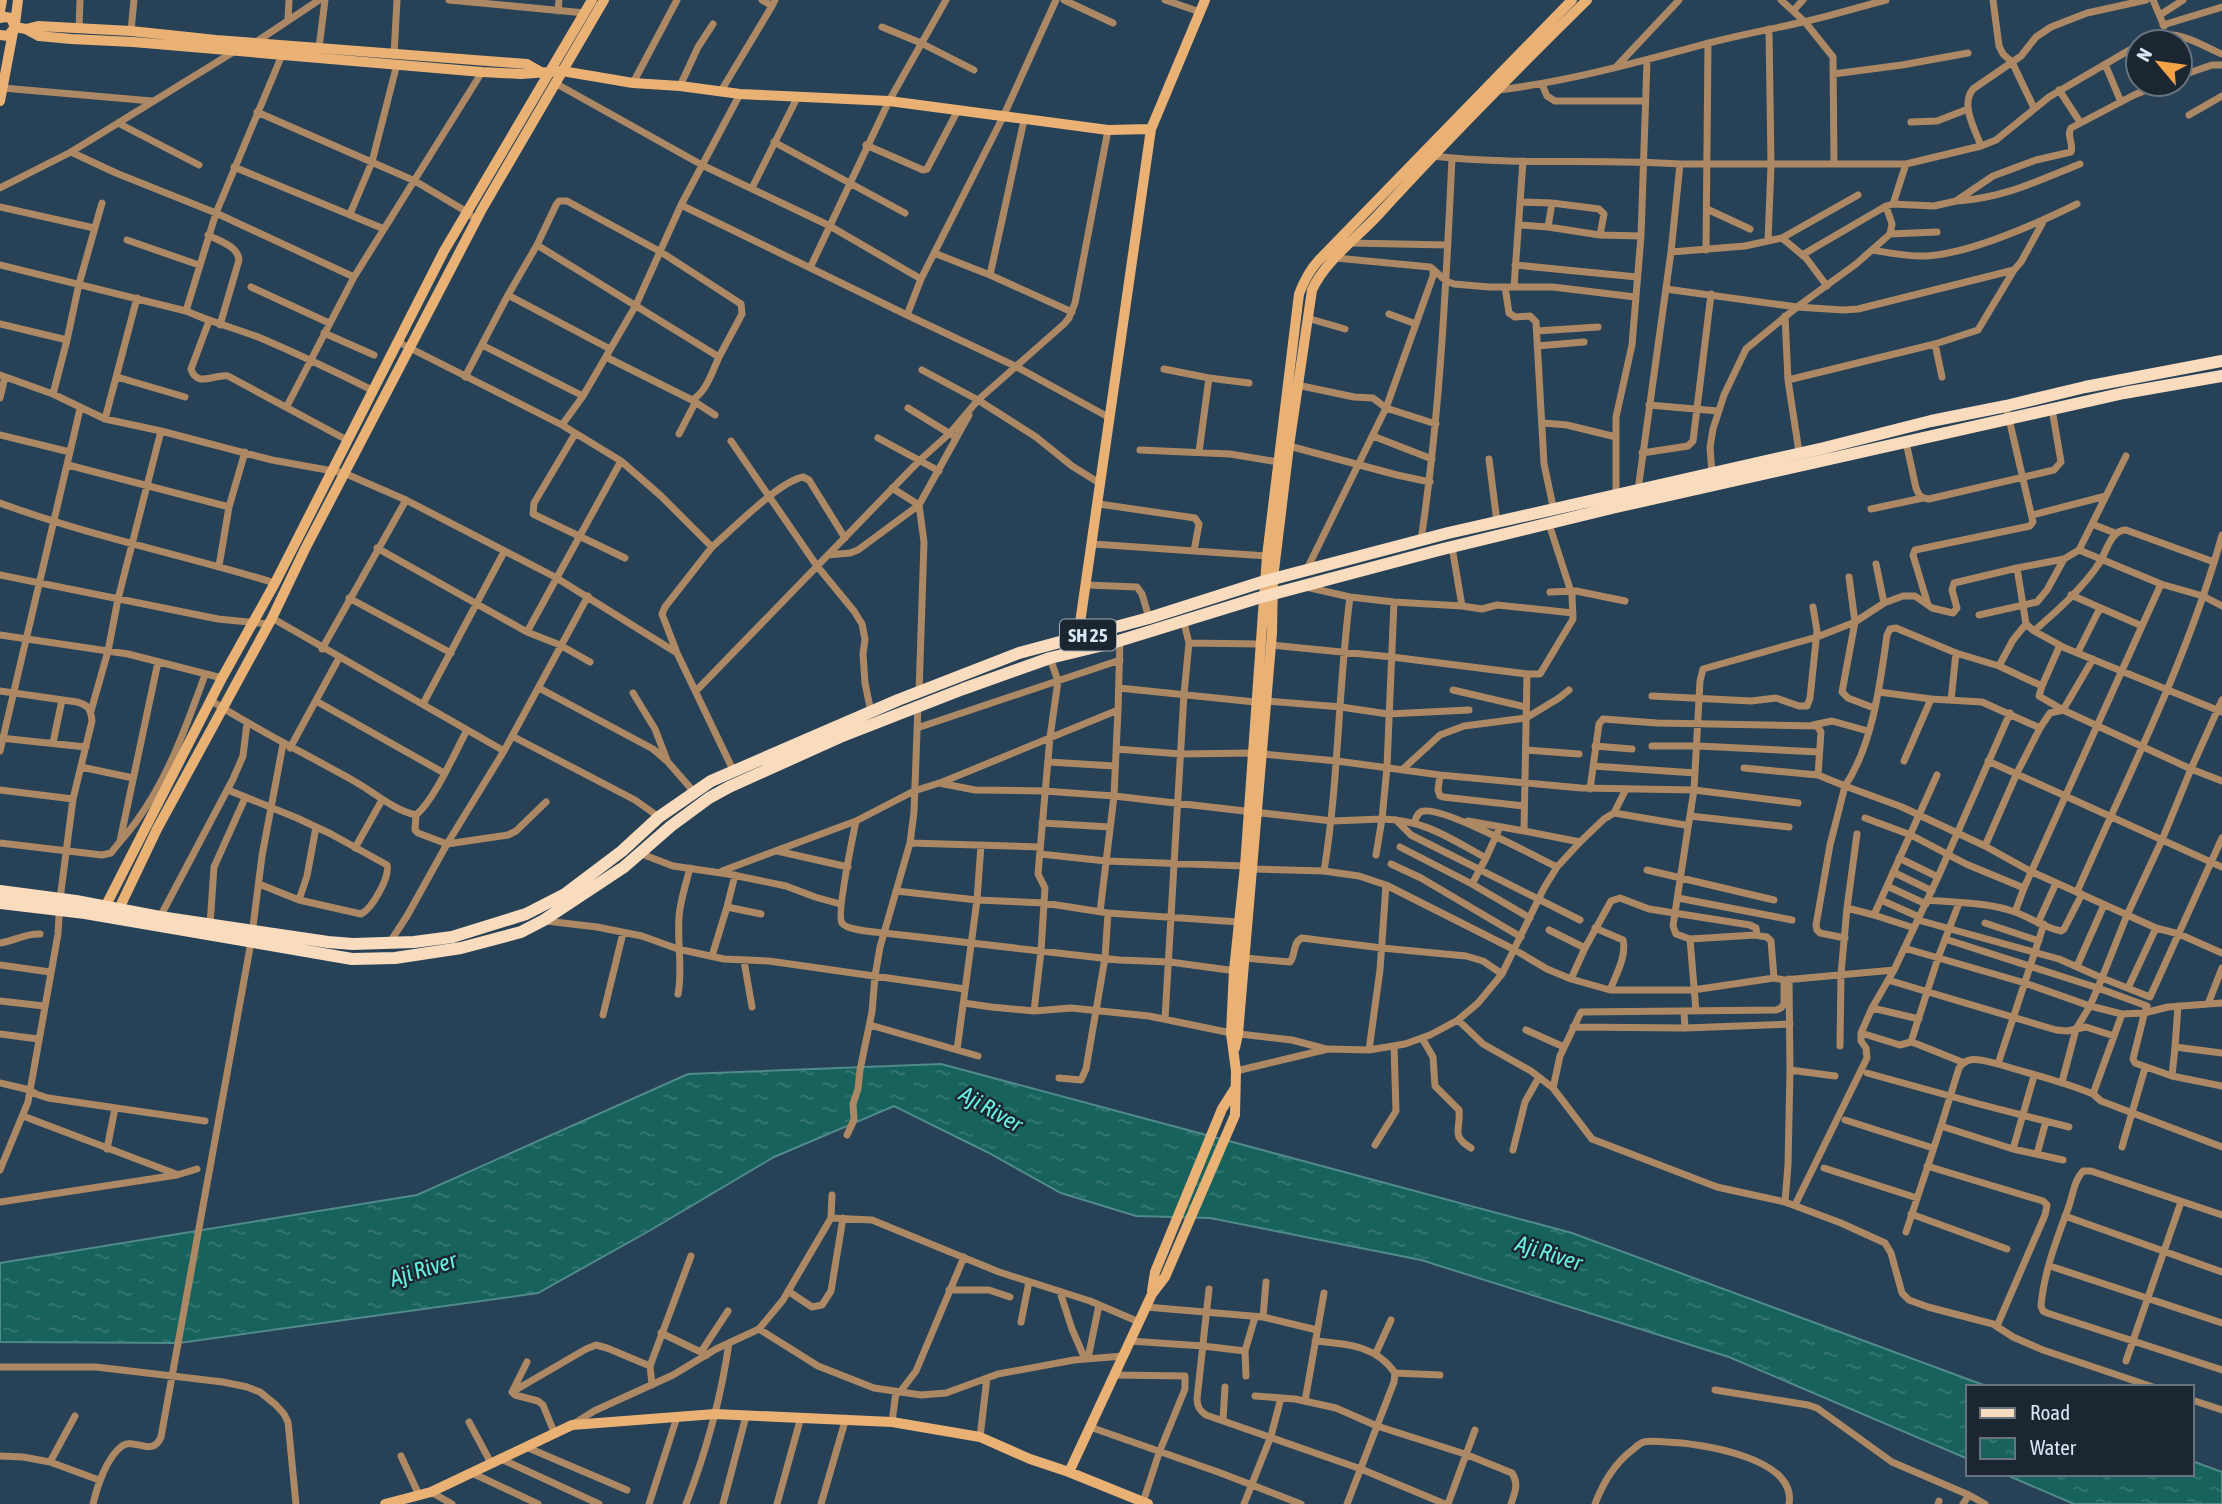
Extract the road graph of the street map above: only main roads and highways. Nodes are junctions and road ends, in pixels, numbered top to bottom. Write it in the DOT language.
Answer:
graph roads {
  1 [pos="2222,361"];
  2 [pos="2222,376"];
  3 [pos="2097,384"];
  4 [pos="2099,398"];
  5 [pos="2008,412"];
  6 [pos="1713,480"];
  7 [pos="1616,501"];
  8 [pos="1553,518"];
  9 [pos="1182,614"];
  10 [pos="919,699"];
  11 [pos="736,777"];
  12 [pos="0,891"];
  13 [pos="0,903"];
  14 [pos="60,905"];
  15 [pos="117,914"];
  16 [pos="542,914"];
  17 [pos="484,928"];
  18 [pos="252,936"];
  19 [pos="487,943"];
  1 -- 3 [label="main road, SH 25"];
  2 -- 4 [label="main road"];
  3 -- 4 [label="main road"];
  3 -- 5 [label="main road, SH 25"];
  4 -- 5 [label="main road"];
  5 -- 6 [label="main road"];
  5 -- 6 [label="main road, SH 25"];
  6 -- 7 [label="main road"];
  6 -- 7 [label="main road, SH 25"];
  7 -- 8 [label="main road, SH 25"];
  8 -- 9 [label="main road"];
  8 -- 9 [label="main road, SH 25"];
  9 -- 10 [label="main road"];
  9 -- 10 [label="main road, SH 25"];
  10 -- 11 [label="main road"];
  10 -- 11 [label="main road, SH 25"];
  11 -- 16 [label="main road"];
  11 -- 16 [label="main road, SH 25"];
  12 -- 14 [label="main road, SH 25"];
  13 -- 14 [label="main road"];
  14 -- 15 [label="main road, SH 25"];
  15 -- 18 [label="main road"];
  15 -- 18 [label="main road, SH 25"];
  16 -- 17 [label="main road, SH 25"];
  16 -- 19 [label="main road"];
  17 -- 18 [label="main road, SH 25"];
  17 -- 19 [label="main road"];
  18 -- 19 [label="main road"];
}
